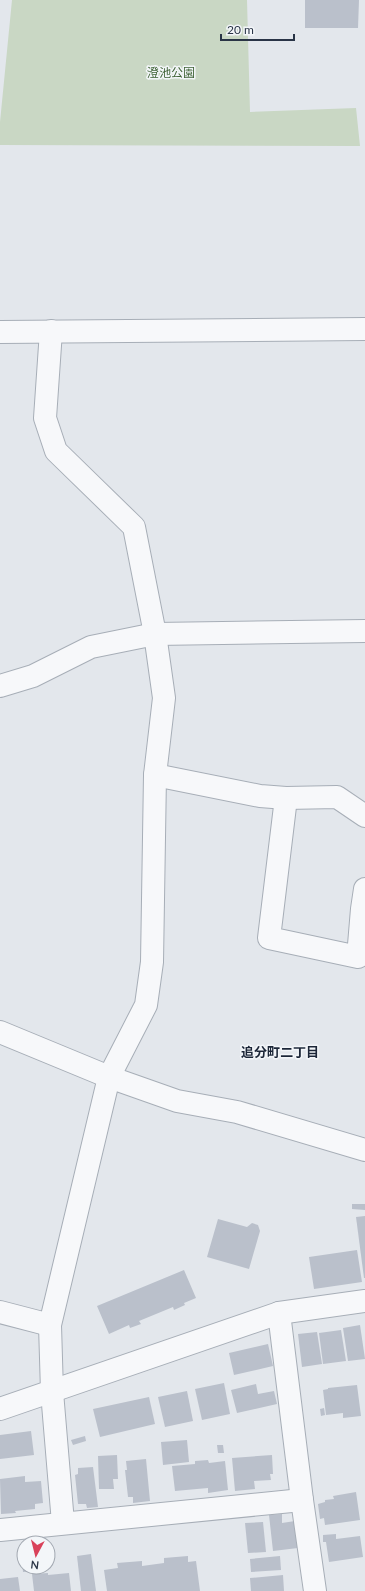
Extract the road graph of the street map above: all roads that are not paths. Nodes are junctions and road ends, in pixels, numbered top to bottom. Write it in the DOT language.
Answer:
graph roads {
  1 [pos="365,329"];
  2 [pos="51,331"];
  3 [pos="0,332"];
  4 [pos="365,631"];
  5 [pos="155,634"];
  6 [pos="0,686"];
  7 [pos="155,775"];
  8 [pos="286,798"];
  9 [pos="365,816"];
  10 [pos="365,888"];
  11 [pos="0,1032"];
  12 [pos="109,1077"];
  13 [pos="365,1150"];
  14 [pos="365,1301"];
  15 [pos="0,1312"];
  16 [pos="279,1313"];
  17 [pos="50,1325"];
  18 [pos="52,1392"];
  19 [pos="0,1409"];
  20 [pos="302,1500"];
  21 [pos="63,1523"];
  22 [pos="0,1530"];
  23 [pos="315,1591"];
  1 -- 2 [label="street"];
  2 -- 3 [label="street"];
  2 -- 5 [label="street"];
  4 -- 5 [label="street"];
  5 -- 6 [label="street"];
  5 -- 7 [label="street"];
  7 -- 8 [label="street"];
  7 -- 12 [label="street"];
  8 -- 9 [label="street"];
  8 -- 10 [label="street"];
  11 -- 12 [label="street"];
  12 -- 13 [label="street"];
  12 -- 17 [label="street"];
  14 -- 16 [label="street"];
  15 -- 17 [label="street"];
  16 -- 18 [label="street"];
  16 -- 20 [label="street"];
  17 -- 18 [label="street"];
  18 -- 19 [label="street"];
  18 -- 21 [label="street"];
  20 -- 21 [label="street"];
  20 -- 23 [label="street"];
  21 -- 22 [label="street"];
}
